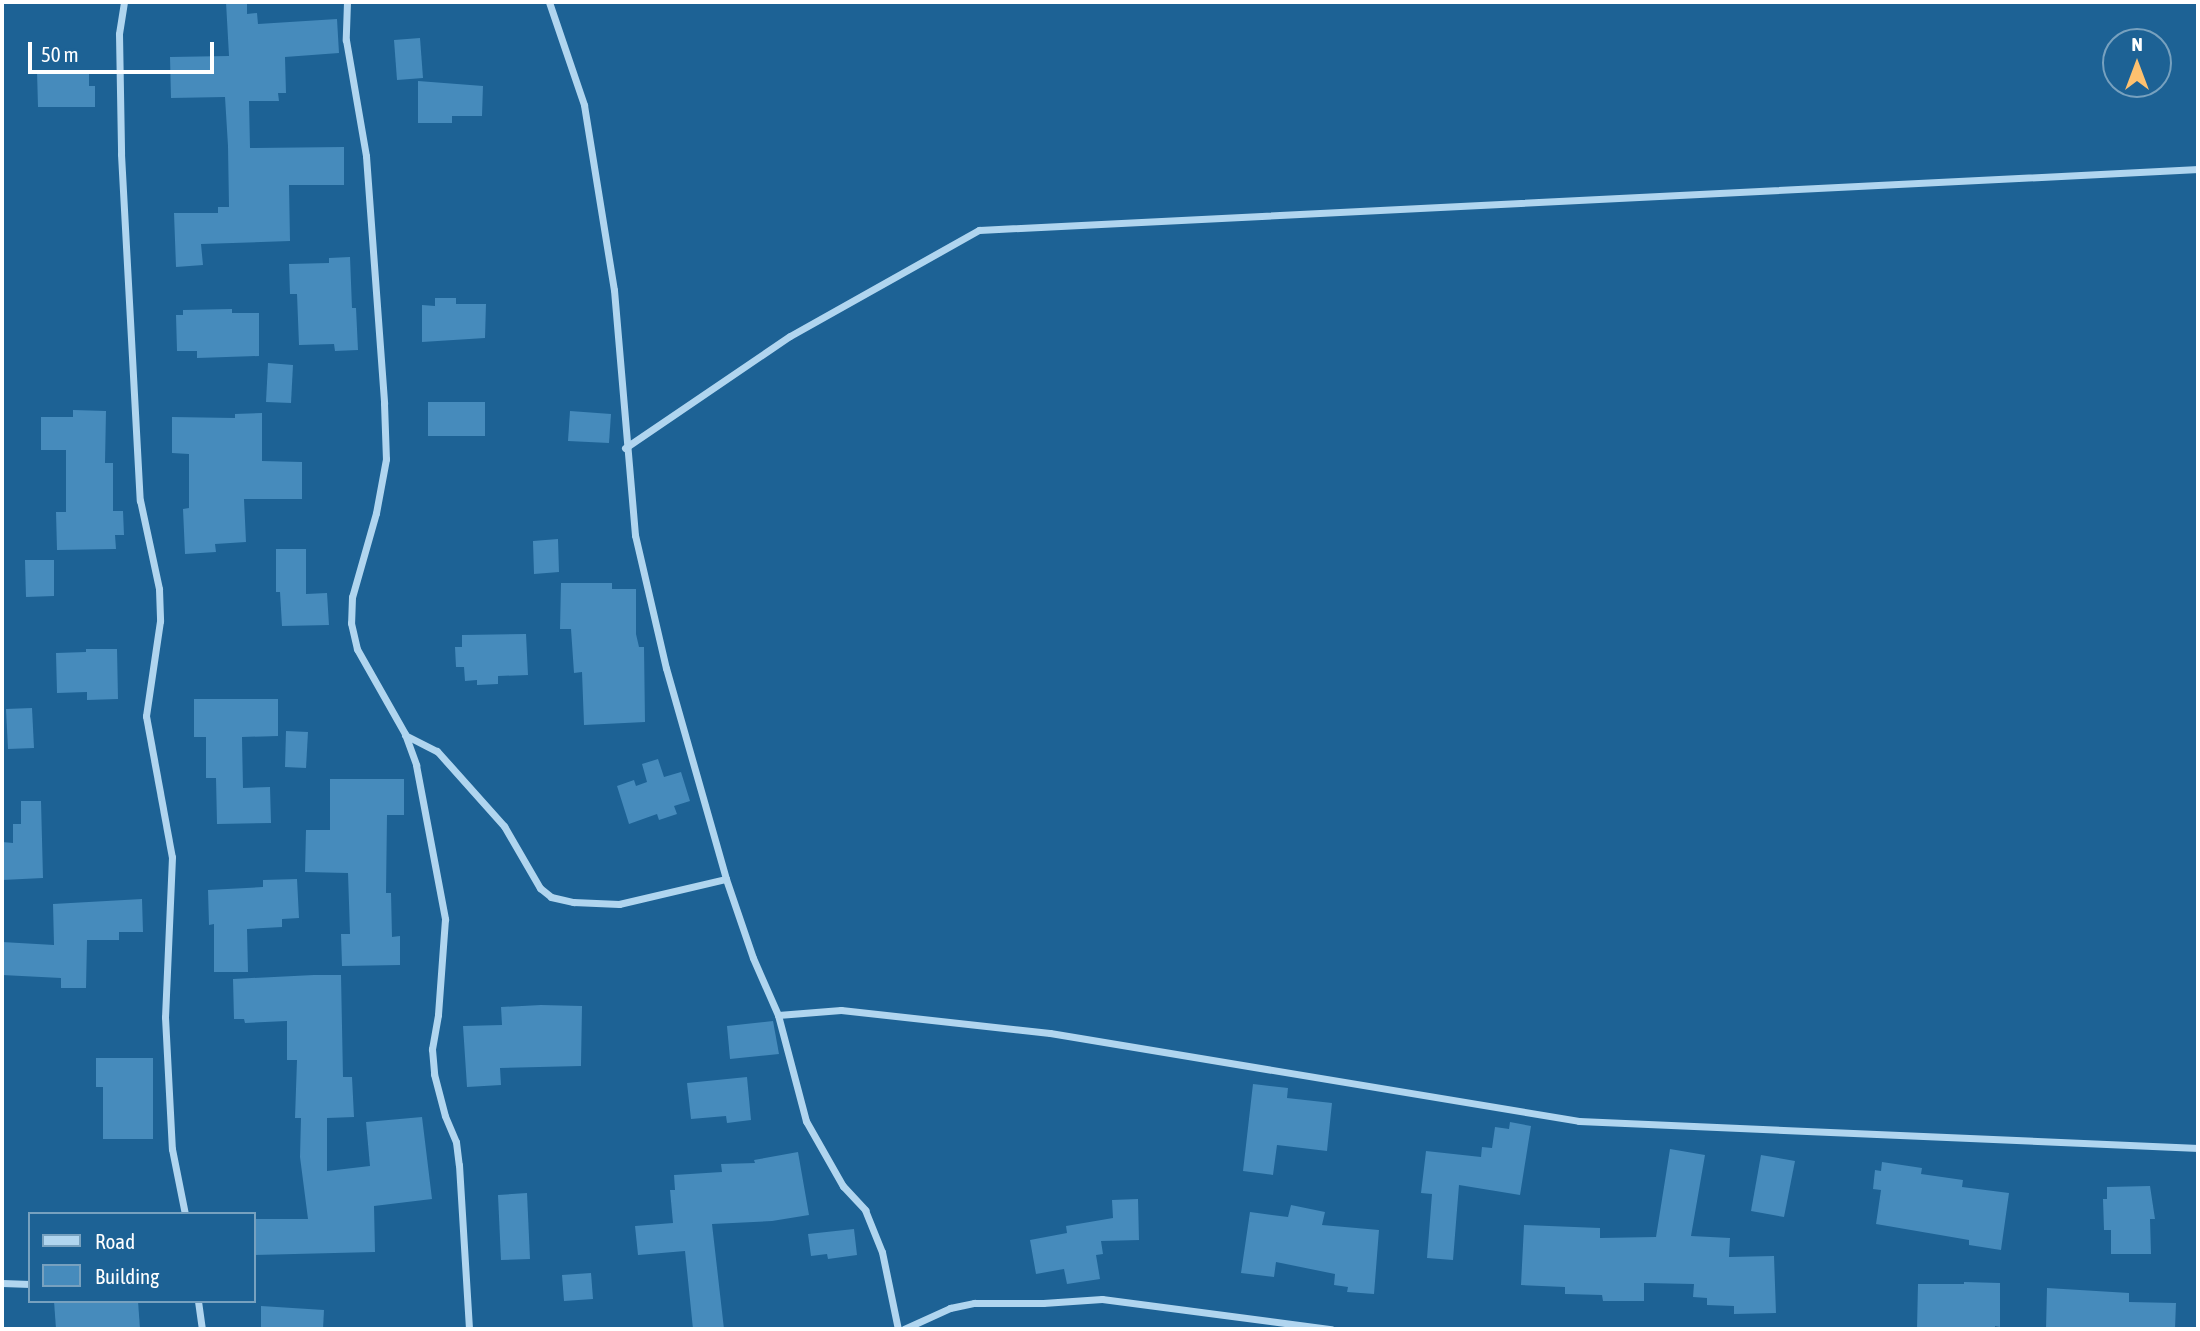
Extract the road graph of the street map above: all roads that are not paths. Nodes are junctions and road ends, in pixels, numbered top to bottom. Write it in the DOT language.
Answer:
graph roads {
  1 [pos="124,2"];
  2 [pos="347,2"];
  3 [pos="549,2"];
  4 [pos="2198,169"];
  5 [pos="625,448"];
  6 [pos="405,734"];
  7 [pos="726,879"];
  8 [pos="778,1015"];
  9 [pos="2198,1148"];
  10 [pos="185,1212"];
  11 [pos="2,1283"];
  12 [pos="28,1284"];
  13 [pos="198,1303"];
  14 [pos="202,1329"];
  15 [pos="469,1329"];
  16 [pos="898,1329"];
  17 [pos="904,1329"];
  18 [pos="1331,1329"];
  1 -- 10 [label="street"];
  2 -- 6 [label="street"];
  3 -- 5 [label="street"];
  4 -- 5 [label="street"];
  5 -- 7 [label="street"];
  6 -- 7 [label="street"];
  6 -- 15 [label="street"];
  7 -- 8 [label="street"];
  8 -- 9 [label="street"];
  8 -- 16 [label="street"];
  11 -- 12 [label="street"];
  13 -- 14 [label="street"];
  17 -- 18 [label="street"];
}
